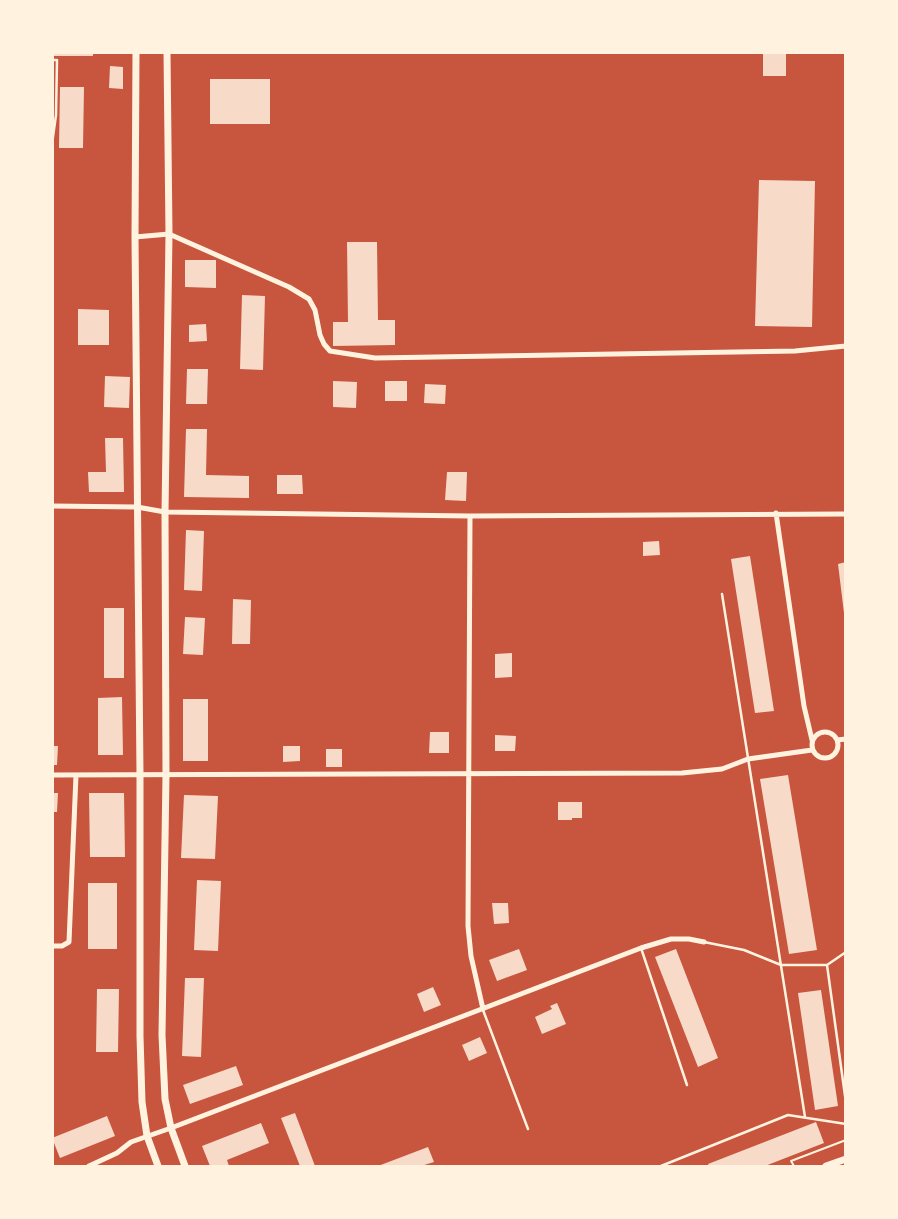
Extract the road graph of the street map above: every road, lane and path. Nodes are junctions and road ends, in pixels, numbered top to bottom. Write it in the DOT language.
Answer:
graph roads {
  1 [pos="136,52"];
  2 [pos="167,52"];
  3 [pos="52,60"];
  4 [pos="52,144"];
  5 [pos="169,234"];
  6 [pos="135,237"];
  7 [pos="846,346"];
  8 [pos="52,506"];
  9 [pos="137,507"];
  10 [pos="165,512"];
  11 [pos="776,513"];
  12 [pos="846,514"];
  13 [pos="470,516"];
  14 [pos="722,594"];
  15 [pos="846,739"];
  16 [pos="812,740"];
  17 [pos="837,740"];
  18 [pos="812,750"];
  19 [pos="748,758"];
  20 [pos="468,773"];
  21 [pos="52,775"];
  22 [pos="76,775"];
  23 [pos="140,775"];
  24 [pos="166,775"];
  25 [pos="704,942"];
  26 [pos="52,946"];
  27 [pos="641,948"];
  28 [pos="846,952"];
  29 [pos="827,965"];
  30 [pos="781,966"];
  31 [pos="483,1009"];
  32 [pos="687,1085"];
  33 [pos="846,1102"];
  34 [pos="805,1117"];
  35 [pos="846,1124"];
  36 [pos="171,1128"];
  37 [pos="528,1129"];
  38 [pos="147,1136"];
  39 [pos="846,1140"];
  40 [pos="846,1159"];
  41 [pos="89,1166"];
  42 [pos="158,1166"];
  43 [pos="185,1166"];
  44 [pos="661,1166"];
  45 [pos="794,1166"];
  46 [pos="826,1166"];
  1 -- 6 [label="main road"];
  2 -- 5 [label="main road"];
  3 -- 4 [label="lane"];
  5 -- 6 [label="street"];
  5 -- 7 [label="street"];
  5 -- 10 [label="main road"];
  6 -- 9 [label="main road"];
  8 -- 9 [label="street"];
  9 -- 10 [label="street"];
  9 -- 23 [label="main road"];
  10 -- 13 [label="street"];
  10 -- 24 [label="main road"];
  11 -- 12 [label="street"];
  11 -- 13 [label="street"];
  11 -- 16 [label="street"];
  13 -- 20 [label="street"];
  14 -- 19 [label="lane"];
  15 -- 17 [label="street"];
  16 -- 17 [label="street"];
  16 -- 18 [label="street"];
  17 -- 18 [label="street"];
  18 -- 19 [label="street"];
  19 -- 20 [label="street"];
  19 -- 30 [label="lane"];
  20 -- 24 [label="street"];
  20 -- 31 [label="street"];
  21 -- 22 [label="street"];
  22 -- 23 [label="street"];
  22 -- 26 [label="street"];
  23 -- 24 [label="street"];
  23 -- 38 [label="main road"];
  24 -- 36 [label="main road"];
  25 -- 27 [label="street"];
  25 -- 30 [label="lane"];
  27 -- 31 [label="street"];
  27 -- 32 [label="lane"];
  28 -- 29 [label="lane"];
  29 -- 30 [label="lane"];
  29 -- 33 [label="lane"];
  30 -- 34 [label="lane"];
  31 -- 36 [label="street"];
  31 -- 37 [label="lane"];
  34 -- 35 [label="lane"];
  34 -- 44 [label="lane"];
  36 -- 38 [label="street"];
  36 -- 43 [label="main road"];
  38 -- 41 [label="street"];
  38 -- 42 [label="main road"];
  39 -- 45 [label="path"];
  40 -- 46 [label="main road"];
}
